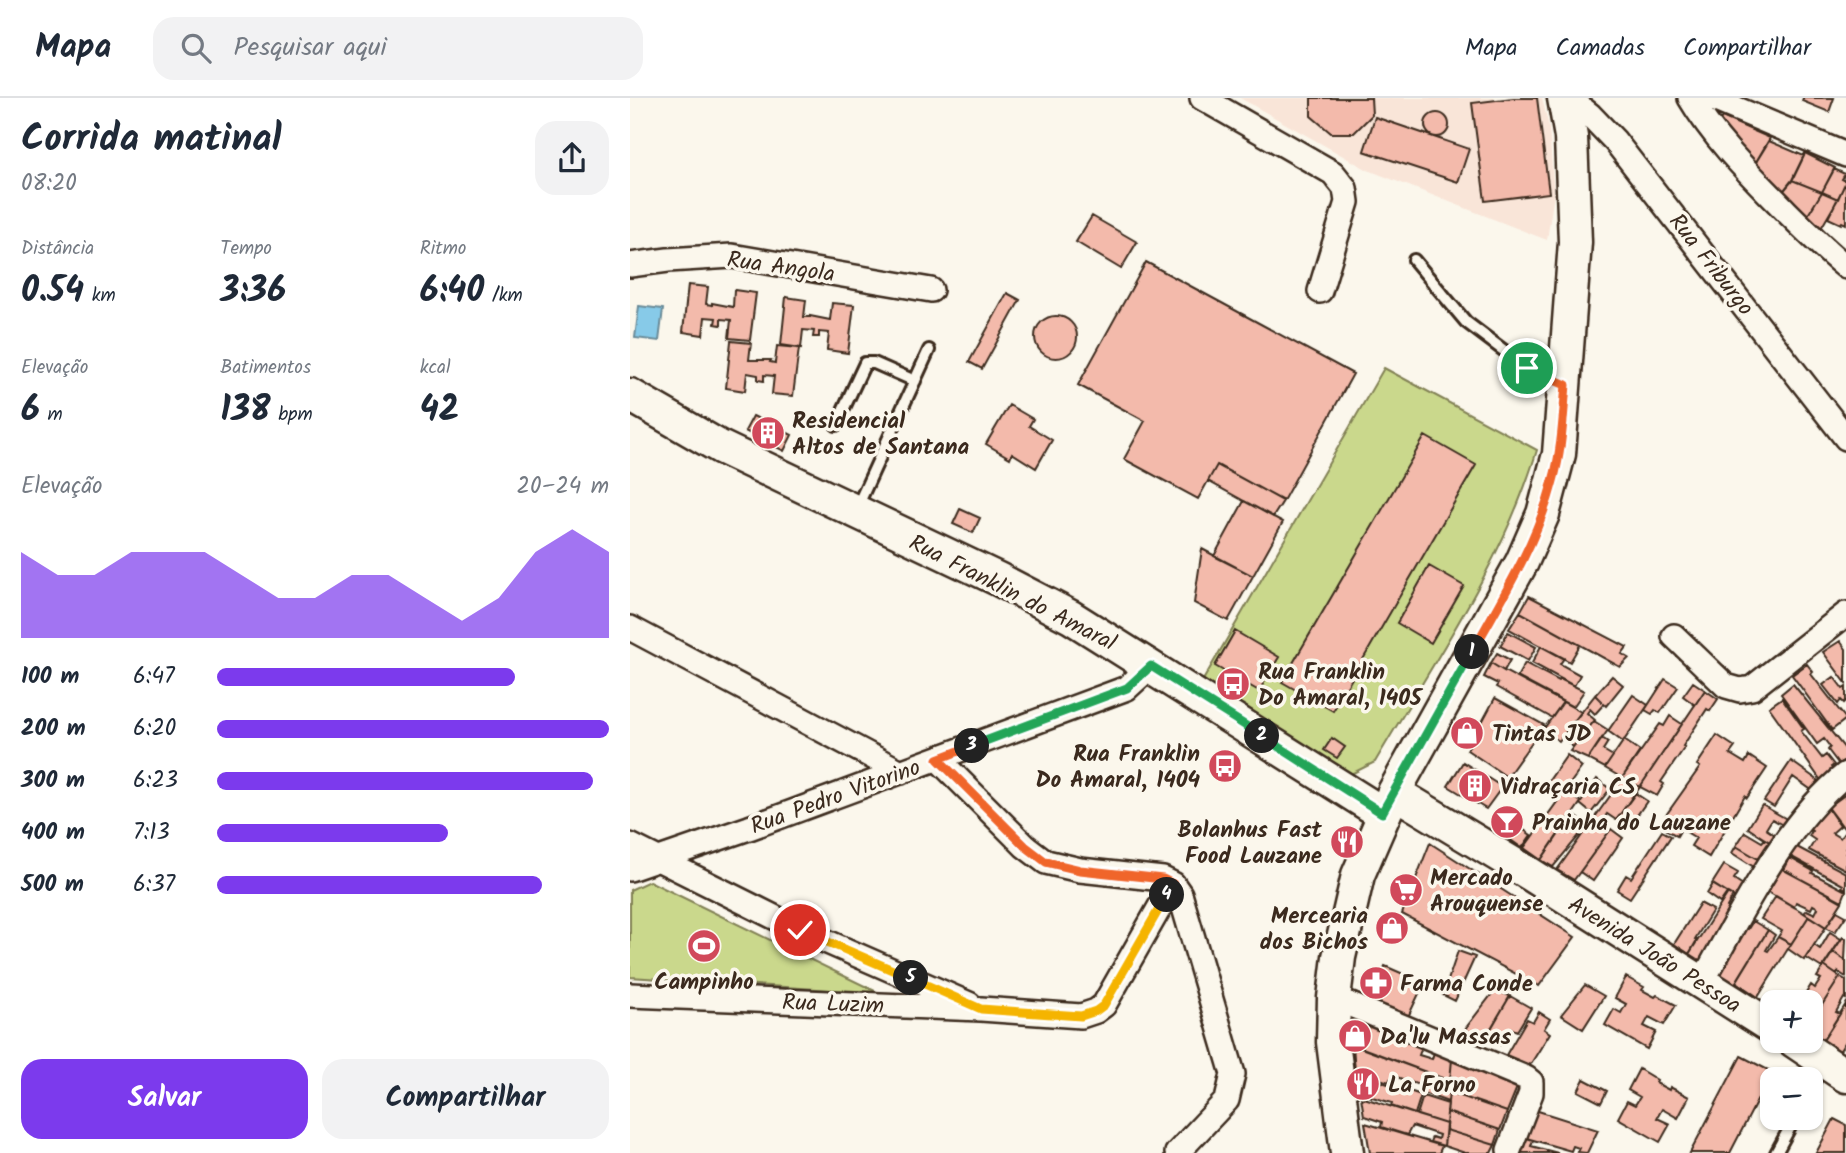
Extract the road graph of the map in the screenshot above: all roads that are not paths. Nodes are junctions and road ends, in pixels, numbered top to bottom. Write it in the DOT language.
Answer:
graph roads {
  1 [pos="1202,98"];
  2 [pos="1566,98"];
  3 [pos="1690,98"];
  4 [pos="1711,98"];
  5 [pos="1846,155"];
  6 [pos="1414,260"];
  7 [pos="630,265"];
  8 [pos="1846,267"];
  9 [pos="931,290"];
  10 [pos="1320,291"];
  11 [pos="929,351"];
  12 [pos="915,381"];
  13 [pos="1566,385"];
  14 [pos="630,395"];
  15 [pos="836,425"];
  16 [pos="1846,438"];
  17 [pos="856,510"];
  18 [pos="1846,614"];
  19 [pos="630,628"];
  20 [pos="1674,636"];
  21 [pos="1151,666"];
  22 [pos="938,759"];
  23 [pos="901,772"];
  24 [pos="1846,774"];
  25 [pos="1388,803"];
  26 [pos="630,845"];
  27 [pos="658,858"];
  28 [pos="630,869"];
  29 [pos="1173,884"];
  30 [pos="1701,984"];
  31 [pos="630,995"];
  32 [pos="1334,998"];
  33 [pos="981,1009"];
  34 [pos="1760,1020"];
  35 [pos="1806,1053"];
  36 [pos="1827,1075"];
  37 [pos="1788,1130"];
  38 [pos="1509,1150"];
  39 [pos="1177,1153"];
  40 [pos="1347,1153"];
  41 [pos="1776,1153"];
  1 -- 10 [label="street"];
  2 -- 13 [label="street"];
  2 -- 16 [label="street, Rua Friburgo"];
  3 -- 8 [label="street"];
  4 -- 5 [label="street"];
  6 -- 13 [label="lane"];
  7 -- 9 [label="street, Rua Angola"];
  11 -- 12 [label="lane"];
  12 -- 15 [label="lane"];
  12 -- 17 [label="lane"];
  13 -- 25 [label="street"];
  14 -- 17 [label="street, Rua Franklin do Amaral"];
  17 -- 21 [label="street, Rua Franklin do Amaral"];
  18 -- 20 [label="street"];
  19 -- 23 [label="street"];
  21 -- 22 [label="street, Rua Pedro Vitorino"];
  21 -- 25 [label="street, Rua Franklin do Amaral"];
  22 -- 23 [label="street, Rua Pedro Vitorino"];
  22 -- 29 [label="street"];
  23 -- 27 [label="street, Rua Pedro Vitorino"];
  24 -- 30 [label="street"];
  25 -- 30 [label="street, Avenida João Pessoa"];
  25 -- 32 [label="street"];
  26 -- 27 [label="street"];
  27 -- 28 [label="street, Rua Pedro Vitorino"];
  27 -- 33 [label="street"];
  29 -- 33 [label="street, Rua Luzim"];
  29 -- 39 [label="street"];
  30 -- 34 [label="street, Avenida João Pessoa"];
  31 -- 33 [label="street, Rua Luzim"];
  32 -- 38 [label="street"];
  32 -- 40 [label="street"];
  35 -- 36 [label="street"];
  37 -- 41 [label="lane"];
}
